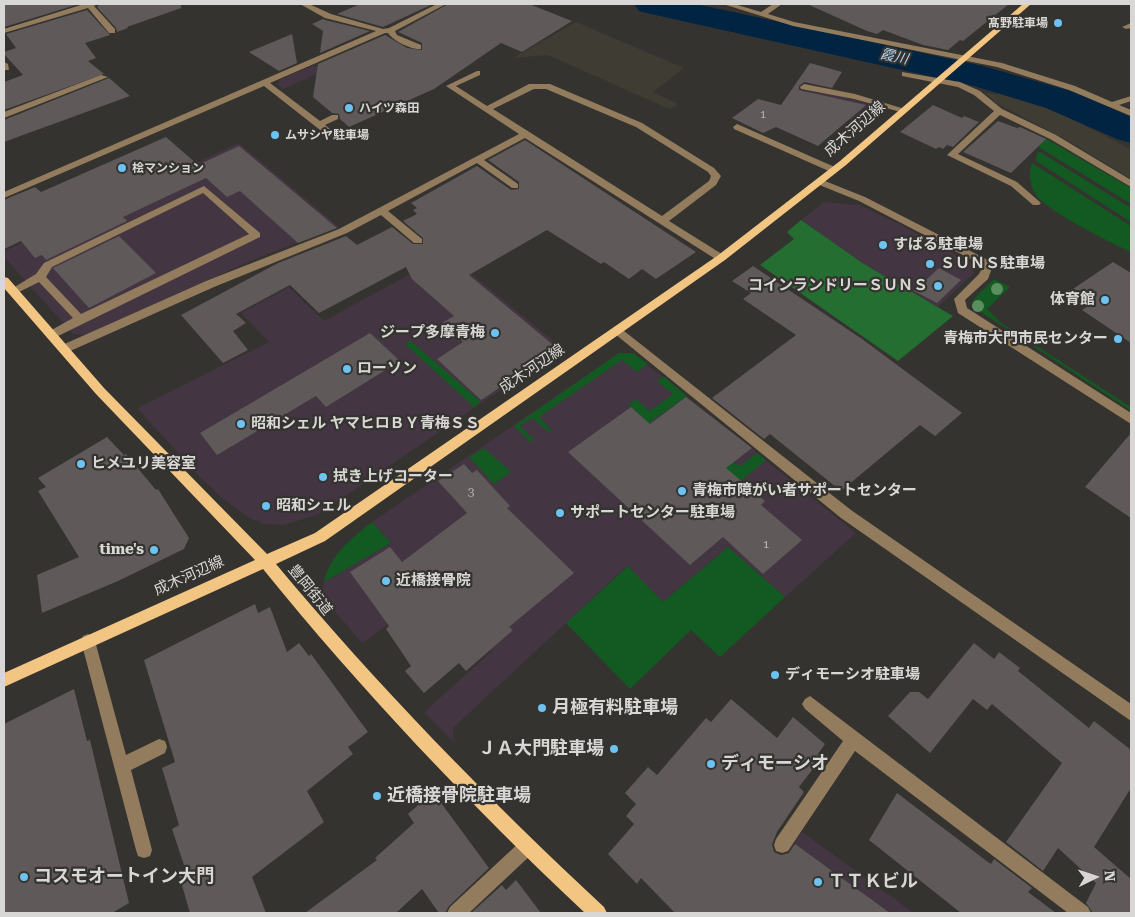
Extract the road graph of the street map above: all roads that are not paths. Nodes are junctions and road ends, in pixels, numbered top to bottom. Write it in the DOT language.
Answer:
graph roads {
  1 [pos="90,4"];
  2 [pos="304,4"];
  3 [pos="442,4"];
  4 [pos="727,4"];
  5 [pos="778,4"];
  6 [pos="1027,4"];
  7 [pos="761,15"];
  8 [pos="387,30"];
  9 [pos="112,31"];
  10 [pos="4,32"];
  11 [pos="418,47"];
  12 [pos="961,60"];
  13 [pos="478,73"];
  14 [pos="905,74"];
  15 [pos="104,77"];
  16 [pos="74,78"];
  17 [pos="940,79"];
  18 [pos="264,82"];
  19 [pos="81,86"];
  20 [pos="804,87"];
  21 [pos="1131,98"];
  22 [pos="1113,104"];
  23 [pos="487,109"];
  24 [pos="904,110"];
  25 [pos="999,111"];
  26 [pos="1131,113"];
  27 [pos="4,115"];
  28 [pos="335,117"];
  29 [pos="319,125"];
  30 [pos="737,127"];
  31 [pos="525,134"];
  32 [pos="332,135"];
  33 [pos="477,159"];
  34 [pos="834,170"];
  35 [pos="820,182"];
  36 [pos="1131,184"];
  37 [pos="515,186"];
  38 [pos="4,195"];
  39 [pos="1036,202"];
  40 [pos="382,210"];
  41 [pos="662,221"];
  42 [pos="418,241"];
  43 [pos="721,258"];
  44 [pos="40,277"];
  45 [pos="8,286"];
  46 [pos="80,319"];
  47 [pos="619,330"];
  48 [pos="52,336"];
  49 [pos="64,349"];
  50 [pos="1131,420"];
  51 [pos="265,561"];
  52 [pos="88,641"];
  53 [pos="4,680"];
  54 [pos="810,704"];
  55 [pos="1131,713"];
  56 [pos="853,740"];
  57 [pos="159,747"];
  58 [pos="122,766"];
  59 [pos="782,845"];
  60 [pos="527,847"];
  61 [pos="144,850"];
  62 [pos="456,913"];
  63 [pos="598,913"];
  64 [pos="1082,913"];
  1 -- 9 [label="street"];
  1 -- 10 [label="street"];
  2 -- 8 [label="street"];
  3 -- 8 [label="street"];
  4 -- 7 [label="street"];
  5 -- 7 [label="street"];
  6 -- 12 [label="main road, 成木河辺線"];
  7 -- 12 [label="street"];
  8 -- 11 [label="street"];
  8 -- 18 [label="street"];
  12 -- 17 [label="main road, 成木河辺線"];
  12 -- 22 [label="street"];
  13 -- 23 [label="street"];
  14 -- 17 [label="street"];
  15 -- 19 [label="street"];
  16 -- 19 [label="street"];
  17 -- 24 [label="main road, 成木河辺線"];
  17 -- 25 [label="street"];
  18 -- 29 [label="street"];
  18 -- 38 [label="street"];
  19 -- 27 [label="street"];
  20 -- 24 [label="street"];
  21 -- 22 [label="street"];
  22 -- 26 [label="street"];
  23 -- 31 [label="street"];
  23 -- 41 [label="street"];
  24 -- 34 [label="main road, 成木河辺線"];
  25 -- 36 [label="street"];
  25 -- 39 [label="street"];
  28 -- 29 [label="street"];
  29 -- 32 [label="street"];
  30 -- 34 [label="street"];
  31 -- 33 [label="street"];
  31 -- 41 [label="street"];
  33 -- 37 [label="street"];
  33 -- 40 [label="street"];
  34 -- 35 [label="main road, 成木河辺線"];
  35 -- 43 [label="main road, 成木河辺線"];
  35 -- 50 [label="street"];
  40 -- 42 [label="street"];
  40 -- 49 [label="street"];
  41 -- 43 [label="street"];
  43 -- 47 [label="main road, 成木河辺線"];
  44 -- 45 [label="street"];
  44 -- 46 [label="street"];
  44 -- 46 [label="street"];
  45 -- 48 [label="main road, 豊岡街道"];
  46 -- 48 [label="street"];
  47 -- 51 [label="main road, 成木河辺線"];
  47 -- 55 [label="street"];
  48 -- 49 [label="main road, 豊岡街道"];
  49 -- 51 [label="main road, 豊岡街道"];
  51 -- 52 [label="main road, 成木河辺線"];
  51 -- 60 [label="main road, 豊岡街道"];
  52 -- 53 [label="main road, 成木河辺線"];
  52 -- 58 [label="street"];
  54 -- 56 [label="street"];
  56 -- 59 [label="street"];
  56 -- 64 [label="street"];
  57 -- 58 [label="street"];
  58 -- 61 [label="street"];
  60 -- 62 [label="street"];
  60 -- 63 [label="main road, 豊岡街道"];
}
